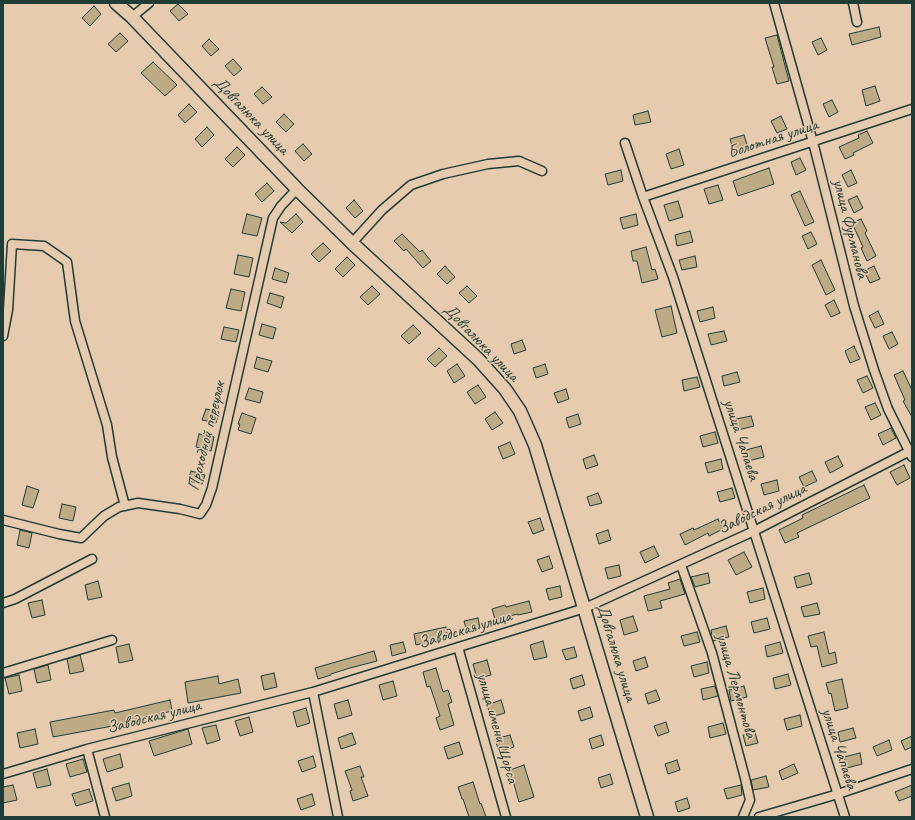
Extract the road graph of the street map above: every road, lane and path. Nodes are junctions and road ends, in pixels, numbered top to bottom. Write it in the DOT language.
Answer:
graph roads {
  1 [pos="116,3"];
  2 [pos="149,3"];
  3 [pos="774,3"];
  4 [pos="853,3"];
  5 [pos="132,17"];
  6 [pos="858,22"];
  7 [pos="912,109"];
  8 [pos="812,142"];
  9 [pos="625,143"];
  10 [pos="542,171"];
  11 [pos="297,189"];
  12 [pos="643,198"];
  13 [pos="352,243"];
  14 [pos="3,336"];
  15 [pos="911,453"];
  16 [pos="125,506"];
  17 [pos="3,520"];
  18 [pos="754,531"];
  19 [pos="92,559"];
  20 [pos="681,565"];
  21 [pos="3,603"];
  22 [pos="585,608"];
  23 [pos="112,640"];
  24 [pos="458,647"];
  25 [pos="3,673"];
  26 [pos="313,692"];
  27 [pos="87,749"];
  28 [pos="912,768"];
  29 [pos="3,774"];
  30 [pos="838,794"];
  31 [pos="105,817"];
  32 [pos="338,817"];
  33 [pos="506,817"];
  34 [pos="647,817"];
  35 [pos="743,817"];
  36 [pos="759,817"];
  37 [pos="845,817"];
  1 -- 5 [label="street, Довгалюка улица"];
  2 -- 5 [label="street"];
  3 -- 8 [label="street, улица Фурманова"];
  4 -- 6 [label="street"];
  5 -- 11 [label="street, Довгалюка улица"];
  7 -- 8 [label="street, Болотная улица"];
  8 -- 12 [label="street, Болотная улица"];
  8 -- 15 [label="street, улица Фурманова"];
  9 -- 12 [label="street, улица Чапаева"];
  10 -- 13 [label="street"];
  11 -- 13 [label="street, Довгалюка улица"];
  11 -- 16 [label="street, Проходной переулок"];
  12 -- 18 [label="street, улица Чапаева"];
  13 -- 22 [label="street, Довгалюка улица"];
  14 -- 16 [label="street"];
  15 -- 18 [label="street, Заводская улица"];
  16 -- 17 [label="street, Проходной переулок"];
  18 -- 20 [label="street, Заводская улица"];
  18 -- 30 [label="street, улица Чапаева"];
  19 -- 21 [label="street"];
  20 -- 22 [label="street, Заводская улица"];
  20 -- 35 [label="street, улица Лермонтова"];
  22 -- 24 [label="street, Заводская улица"];
  22 -- 34 [label="street, Довгалюка улица"];
  23 -- 25 [label="street"];
  24 -- 26 [label="street, Заводская улица"];
  24 -- 33 [label="street, улица имени Щорса"];
  26 -- 27 [label="street, Заводская улица"];
  26 -- 32 [label="street"];
  27 -- 29 [label="street, Заводская улица"];
  27 -- 31 [label="street"];
  28 -- 30 [label="street"];
  30 -- 36 [label="street"];
  30 -- 37 [label="street, улица Чапаева"];
}
